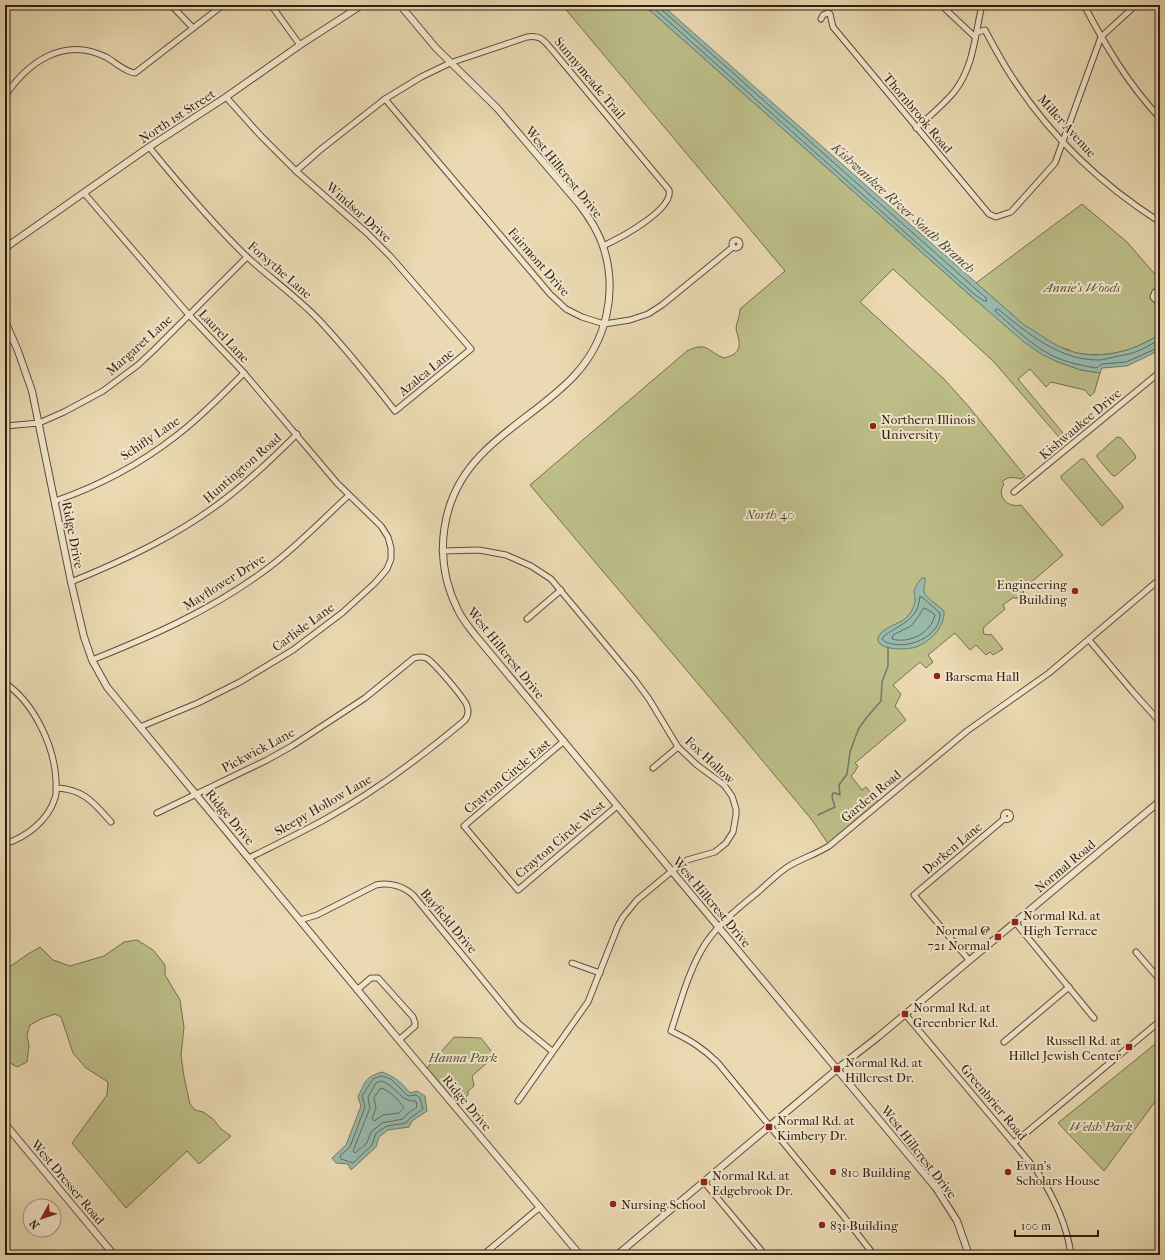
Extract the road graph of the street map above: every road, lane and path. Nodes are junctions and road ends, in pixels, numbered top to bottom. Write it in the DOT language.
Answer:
graph roads {
  1 [pos="171,5"];
  2 [pos="223,5"];
  3 [pos="271,5"];
  4 [pos="362,5"];
  5 [pos="400,5"];
  6 [pos="941,5"];
  7 [pos="982,5"];
  8 [pos="1084,5"];
  9 [pos="1136,5"];
  10 [pos="822,19"];
  11 [pos="193,28"];
  12 [pos="976,35"];
  13 [pos="1101,37"];
  14 [pos="300,46"];
  15 [pos="450,63"];
  16 [pos="5,96"];
  17 [pos="226,97"];
  18 [pos="385,98"];
  19 [pos="1160,118"];
  20 [pos="916,128"];
  21 [pos="1063,143"];
  22 [pos="149,147"];
  23 [pos="296,171"];
  24 [pos="84,192"];
  25 [pos="1160,222"];
  26 [pos="603,246"];
  27 [pos="733,247"];
  28 [pos="5,248"];
  29 [pos="247,257"];
  30 [pos="1160,290"];
  31 [pos="1160,301"];
  32 [pos="189,315"];
  33 [pos="5,321"];
  34 [pos="604,324"];
  35 [pos="12,339"];
  36 [pos="5,341"];
  37 [pos="472,349"];
  38 [pos="1160,372"];
  39 [pos="244,373"];
  40 [pos="395,411"];
  41 [pos="39,423"];
  42 [pos="5,426"];
  43 [pos="297,434"];
  44 [pos="1014,492"];
  45 [pos="349,495"];
  46 [pos="55,501"];
  47 [pos="442,551"];
  48 [pos="1160,580"];
  49 [pos="71,582"];
  50 [pos="561,590"];
  51 [pos="527,618"];
  52 [pos="1089,640"];
  53 [pos="92,660"];
  54 [pos="5,683"];
  55 [pos="1160,722"];
  56 [pos="140,727"];
  57 [pos="564,741"];
  58 [pos="678,747"];
  59 [pos="407,767"];
  60 [pos="654,768"];
  61 [pos="56,788"];
  62 [pos="196,794"];
  63 [pos="1160,801"];
  64 [pos="617,806"];
  65 [pos="157,813"];
  66 [pos="1004,819"];
  67 [pos="111,822"];
  68 [pos="5,844"];
  69 [pos="249,858"];
  70 [pos="672,871"];
  71 [pos="518,890"];
  72 [pos="300,920"];
  73 [pos="1015,922"];
  74 [pos="719,927"];
  75 [pos="1136,952"];
  76 [pos="969,960"];
  77 [pos="572,963"];
  78 [pos="600,973"];
  79 [pos="1160,980"];
  80 [pos="1068,987"];
  81 [pos="357,990"];
  82 [pos="905,1014"];
  83 [pos="1094,1018"];
  84 [pos="1160,1021"];
  85 [pos="399,1040"];
  86 [pos="1004,1042"];
  87 [pos="552,1051"];
  88 [pos="837,1069"];
  89 [pos="518,1101"];
  90 [pos="5,1124"];
  91 [pos="769,1127"];
  92 [pos="1014,1143"];
  93 [pos="704,1182"];
  94 [pos="540,1207"];
  95 [pos="114,1255"];
  96 [pos="484,1255"];
  97 [pos="580,1255"];
  98 [pos="617,1255"];
  99 [pos="765,1255"];
  100 [pos="874,1255"];
  101 [pos="968,1255"];
  102 [pos="1071,1255"];
  1 -- 11 [label="street"];
  2 -- 11 [label="street"];
  3 -- 14 [label="street"];
  4 -- 14 [label="street, North 1st Street"];
  5 -- 15 [label="street, West Hillcrest Drive"];
  6 -- 12 [label="street"];
  7 -- 12 [label="street"];
  8 -- 13 [label="street"];
  9 -- 13 [label="street"];
  10 -- 20 [label="street, Thornbrook Road"];
  11 -- 16 [label="street"];
  12 -- 20 [label="street"];
  12 -- 21 [label="street, Miller Avenue"];
  13 -- 19 [label="street"];
  13 -- 21 [label="street"];
  14 -- 17 [label="street, North 1st Street"];
  15 -- 18 [label="street, Sunnymeade Trail"];
  15 -- 26 [label="street, West Hillcrest Drive"];
  15 -- 26 [label="street, Sunnymeade Trail"];
  17 -- 22 [label="street, North 1st Street"];
  17 -- 23 [label="street, Windsor Drive"];
  18 -- 23 [label="street, Sunnymeade Trail"];
  18 -- 34 [label="street, Fairmont Drive"];
  20 -- 21 [label="street, Thornbrook Road"];
  21 -- 25 [label="street, Miller Avenue"];
  22 -- 24 [label="street, North 1st Street"];
  22 -- 29 [label="street, Forsythe Lane"];
  23 -- 37 [label="street, Windsor Drive"];
  24 -- 28 [label="street, North 1st Street"];
  24 -- 32 [label="street, Laurel Lane"];
  26 -- 34 [label="street, West Hillcrest Drive"];
  27 -- 34 [label="street, Fairmont Drive"];
  29 -- 32 [label="street, Margaret Lane"];
  29 -- 40 [label="street, Forsythe Lane"];
  30 -- 31 [label="street"];
  32 -- 39 [label="street, Laurel Lane"];
  32 -- 41 [label="street, Margaret Lane"];
  33 -- 35 [label="street, Ridge Drive"];
  34 -- 47 [label="street, West Hillcrest Drive"];
  35 -- 36 [label="street"];
  35 -- 41 [label="street, Ridge Drive"];
  37 -- 40 [label="street, Azalea Lane"];
  38 -- 44 [label="street, Kishwaukee Drive"];
  39 -- 43 [label="street, Laurel Lane"];
  39 -- 46 [label="street, Schifly Lane"];
  41 -- 42 [label="street, Margaret Lane"];
  41 -- 46 [label="street, Ridge Drive"];
  43 -- 45 [label="street, Laurel Lane"];
  43 -- 49 [label="street, Huntington Road"];
  45 -- 53 [label="street, Mayflower Drive"];
  45 -- 56 [label="street, Carlisle Lane"];
  46 -- 49 [label="street, Ridge Drive"];
  47 -- 50 [label="street, Fox Hollow"];
  47 -- 57 [label="street, West Hillcrest Drive"];
  48 -- 52 [label="street, Garden Road"];
  49 -- 53 [label="street, Ridge Drive"];
  50 -- 51 [label="street"];
  50 -- 58 [label="street, Fox Hollow"];
  52 -- 55 [label="street"];
  52 -- 74 [label="street, Garden Road"];
  53 -- 56 [label="street, Ridge Drive"];
  54 -- 61 [label="street"];
  56 -- 62 [label="street, Ridge Drive"];
  57 -- 64 [label="street, West Hillcrest Drive"];
  57 -- 71 [label="street, Crayton Circle East"];
  58 -- 60 [label="street"];
  58 -- 70 [label="street, Fox Hollow"];
  59 -- 62 [label="street, Pickwick Lane"];
  59 -- 69 [label="street, Sleepy Hollow Lane"];
  61 -- 67 [label="street"];
  61 -- 68 [label="street"];
  62 -- 65 [label="street, Pickwick Lane"];
  62 -- 69 [label="street, Ridge Drive"];
  63 -- 73 [label="street, Normal Road"];
  64 -- 70 [label="street, West Hillcrest Drive"];
  64 -- 71 [label="street, Crayton Circle West"];
  66 -- 76 [label="street, Dorken Lane"];
  69 -- 72 [label="street, Ridge Drive"];
  70 -- 74 [label="street, West Hillcrest Drive"];
  70 -- 78 [label="street, Fox Hollow"];
  72 -- 81 [label="street, Ridge Drive"];
  72 -- 87 [label="street, Bayfield Drive"];
  73 -- 76 [label="street, Normal Road"];
  73 -- 80 [label="street"];
  74 -- 88 [label="street, West Hillcrest Drive"];
  74 -- 91 [label="street, Garden Road"];
  75 -- 79 [label="street"];
  76 -- 82 [label="street, Normal Road"];
  77 -- 78 [label="street"];
  78 -- 87 [label="street, Fox Hollow"];
  80 -- 83 [label="street"];
  80 -- 86 [label="street"];
  81 -- 85 [label="street, Ridge Drive"];
  81 -- 85 [label="street"];
  82 -- 88 [label="street, Normal Road"];
  82 -- 92 [label="street, Greenbrier Road"];
  84 -- 92 [label="street"];
  85 -- 94 [label="street, Ridge Drive"];
  87 -- 89 [label="street, Fox Hollow"];
  88 -- 91 [label="street, Normal Road"];
  88 -- 101 [label="street, West Hillcrest Drive"];
  90 -- 95 [label="street, West Dresser Road"];
  91 -- 93 [label="street, Normal Road"];
  91 -- 100 [label="street"];
  92 -- 102 [label="street, Greenbrier Road"];
  93 -- 98 [label="street, Normal Road"];
  93 -- 99 [label="street"];
  94 -- 96 [label="street"];
  94 -- 97 [label="street, Ridge Drive"];
}
